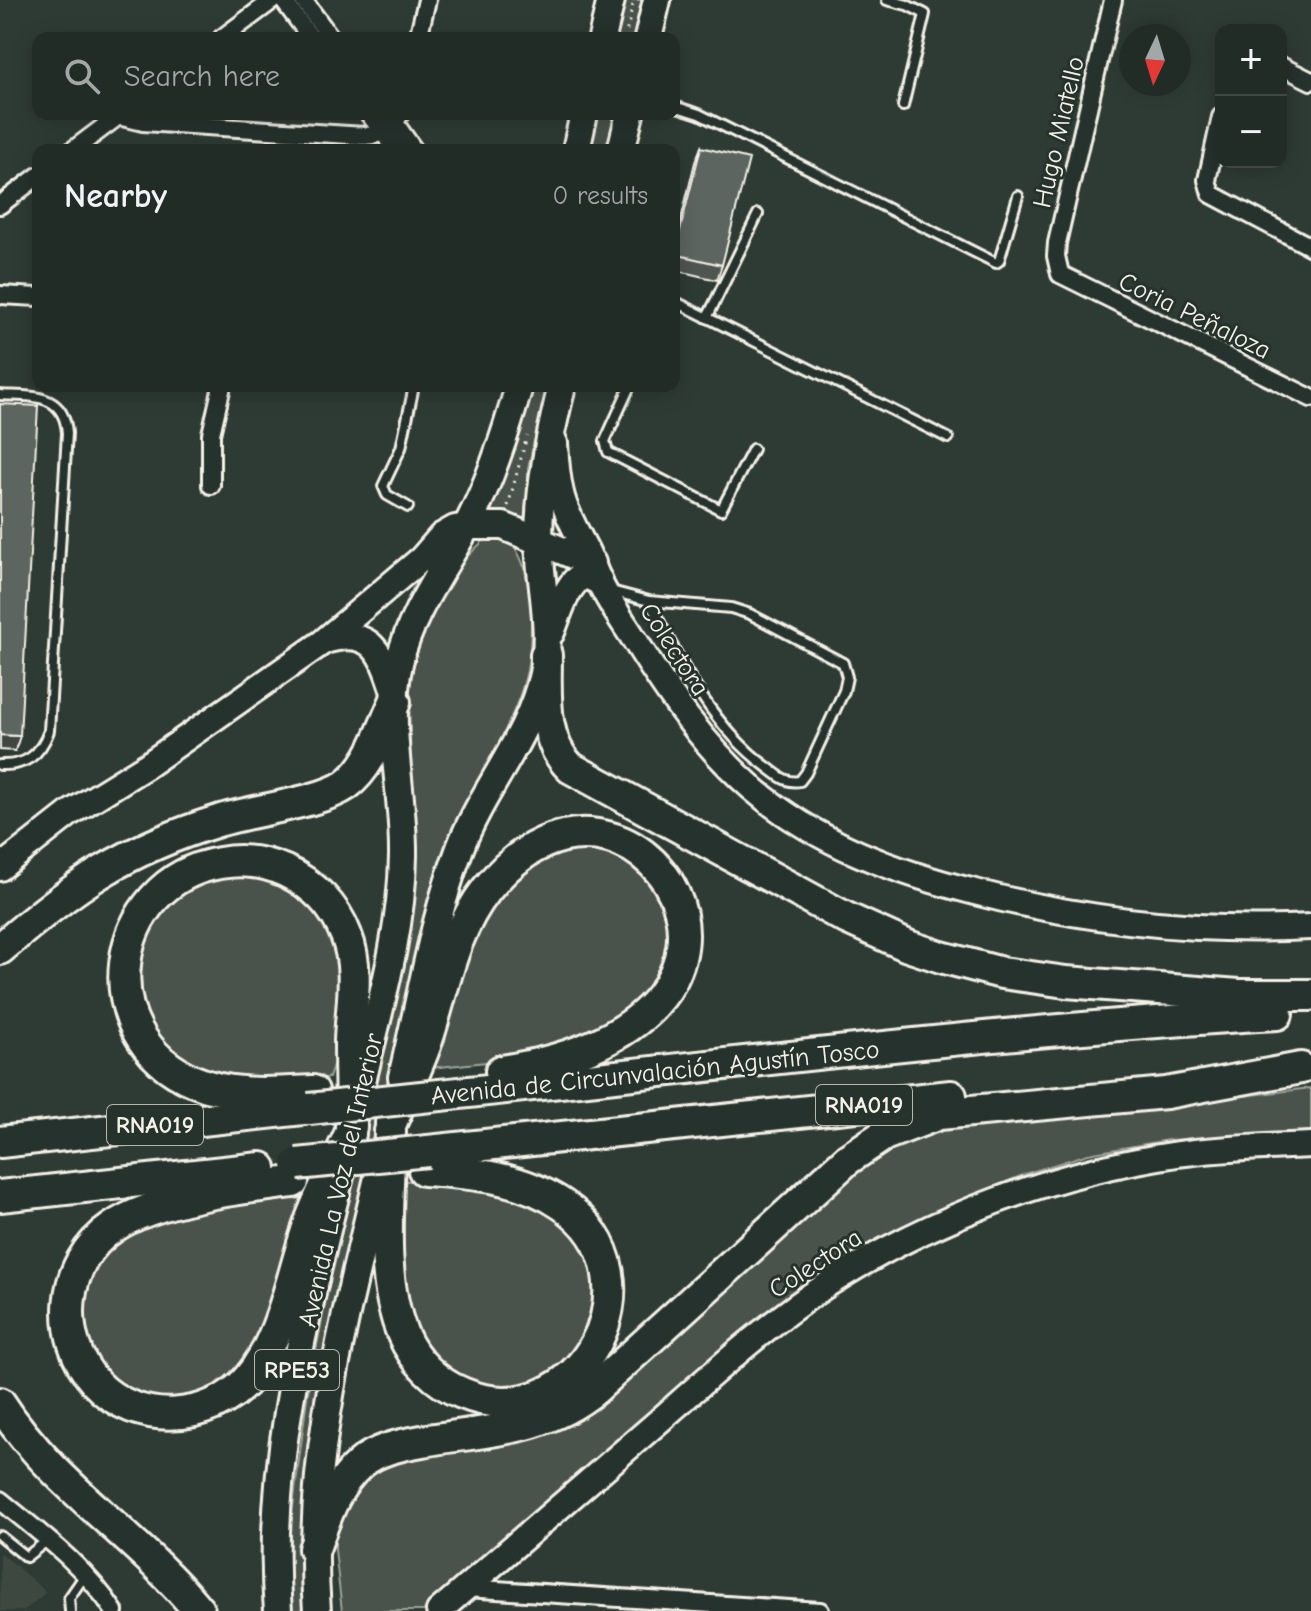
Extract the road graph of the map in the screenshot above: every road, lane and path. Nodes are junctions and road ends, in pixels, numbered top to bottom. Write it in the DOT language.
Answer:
graph roads {
  1 [pos="273,0"];
  2 [pos="283,0"];
  3 [pos="303,0"];
  4 [pos="427,0"];
  5 [pos="611,0"];
  6 [pos="634,0"];
  7 [pos="657,0"];
  8 [pos="887,0"];
  9 [pos="1113,0"];
  10 [pos="908,2"];
  11 [pos="230,32"];
  12 [pos="307,32"];
  13 [pos="327,32"];
  14 [pos="419,32"];
  15 [pos="603,32"];
  16 [pos="626,32"];
  17 [pos="649,32"];
  18 [pos="1287,69"];
  19 [pos="1311,81"];
  20 [pos="903,106"];
  21 [pos="680,108"];
  22 [pos="112,120"];
  23 [pos="136,120"];
  24 [pos="583,120"];
  25 [pos="628,120"];
  26 [pos="392,121"];
  27 [pos="81,144"];
  28 [pos="395,144"];
  29 [pos="409,144"];
  30 [pos="577,144"];
  31 [pos="622,144"];
  32 [pos="1215,144"];
  33 [pos="32,181"];
  34 [pos="1018,196"];
  35 [pos="0,205"];
  36 [pos="758,214"];
  37 [pos="1311,247"];
  38 [pos="1060,274"];
  39 [pos="0,295"];
  40 [pos="32,297"];
  41 [pos="680,304"];
  42 [pos="707,318"];
  43 [pos="221,392"];
  44 [pos="413,392"];
  45 [pos="517,392"];
  46 [pos="560,392"];
  47 [pos="627,392"];
  48 [pos="0,395"];
  49 [pos="1311,398"];
  50 [pos="553,420"];
  51 [pos="528,430"];
  52 [pos="948,438"];
  53 [pos="753,449"];
  54 [pos="211,485"];
  55 [pos="408,507"];
  56 [pos="505,518"];
  57 [pos="467,526"];
  58 [pos="539,543"];
  59 [pos="598,577"];
  60 [pos="649,601"];
  61 [pos="323,642"];
  62 [pos="546,649"];
  63 [pos="395,698"];
  64 [pos="0,765"];
  65 [pos="0,868"];
  66 [pos="1311,927"];
  67 [pos="0,949"];
  68 [pos="1311,995"];
  69 [pos="1311,1012"];
  70 [pos="1306,1068"];
  71 [pos="442,1086"];
  72 [pos="311,1100"];
  73 [pos="383,1114"];
  74 [pos="0,1142"];
  75 [pos="357,1144"];
  76 [pos="1311,1145"];
  77 [pos="426,1160"];
  78 [pos="295,1173"];
  79 [pos="0,1196"];
  80 [pos="0,1403"];
  81 [pos="0,1500"];
  82 [pos="0,1536"];
  83 [pos="48,1540"];
  84 [pos="314,1556"];
  85 [pos="85,1575"];
  86 [pos="466,1588"];
  87 [pos="70,1611"];
  88 [pos="114,1611"];
  89 [pos="199,1611"];
  90 [pos="278,1611"];
  91 [pos="317,1611"];
  92 [pos="330,1611"];
  93 [pos="439,1611"];
  94 [pos="820,1611"];
  1 -- 11 [label="street"];
  2 -- 12 [label="street"];
  3 -- 13 [label="street"];
  4 -- 14 [label="street"];
  5 -- 15 [label="main road"];
  6 -- 16 [label="path"];
  7 -- 17 [label="main road"];
  8 -- 10 [label="lane"];
  9 -- 38 [label="street, Hugo Miatello"];
  10 -- 20 [label="lane"];
  18 -- 19 [label="street"];
  21 -- 34 [label="lane"];
  22 -- 27 [label="street"];
  23 -- 26 [label="street"];
  24 -- 30 [label="main road"];
  25 -- 31 [label="main road"];
  26 -- 28 [label="street"];
  26 -- 29 [label="street"];
  32 -- 37 [label="street"];
  33 -- 35 [label="street"];
  36 -- 42 [label="lane"];
  38 -- 49 [label="street, Coria Peñaloza"];
  39 -- 40 [label="street"];
  41 -- 42 [label="lane"];
  42 -- 52 [label="lane"];
  43 -- 54 [label="street"];
  44 -- 55 [label="lane"];
  45 -- 57 [label="main road, Avenida La Voz del Interior"];
  46 -- 50 [label="main road"];
  47 -- 53 [label="lane"];
  48 -- 64 [label="lane"];
  50 -- 58 [label="main road"];
  50 -- 59 [label="street, Colectora"];
  51 -- 56 [label="path"];
  57 -- 58 [label="main road"];
  57 -- 61 [label="street"];
  57 -- 63 [label="main road, Avenida La Voz del Interior"];
  58 -- 59 [label="main road"];
  58 -- 62 [label="main road"];
  59 -- 60 [label="lane"];
  59 -- 62 [label="main road"];
  59 -- 66 [label="street, Colectora"];
  60 -- 60 [label="lane"];
  61 -- 63 [label="street"];
  61 -- 65 [label="street"];
  62 -- 68 [label="highway"];
  62 -- 73 [label="main road, Avenida La Voz del Interior / RPE53"];
  63 -- 67 [label="highway"];
  63 -- 75 [label="main road, Avenida La Voz del Interior / RPE53"];
  69 -- 71 [label="highway, Avenida de Circunvalación Agustín Tosco / RNA019"];
  70 -- 77 [label="highway, Avenida de Circunvalación Agustín Tosco / RNA019"];
  70 -- 84 [label="highway"];
  71 -- 73 [label="highway, Avenida de Circunvalación Agustín Tosco / RNA019, bridge"];
  71 -- 73 [label="highway"];
  72 -- 73 [label="highway, Avenida de Circunvalación Agustín Tosco / RNA019, bridge"];
  72 -- 74 [label="highway, Avenida de Circunvalación Agustín Tosco / RNA019"];
  72 -- 75 [label="highway"];
  73 -- 77 [label="highway"];
  73 -- 84 [label="main road, Avenida La Voz del Interior / RPE53"];
  75 -- 77 [label="highway, Avenida de Circunvalación Agustín Tosco / RNA019, bridge"];
  75 -- 78 [label="highway, Avenida de Circunvalación Agustín Tosco / RNA019, bridge"];
  75 -- 78 [label="highway"];
  75 -- 90 [label="main road, Avenida La Voz del Interior / RPE53"];
  76 -- 86 [label="street, Colectora"];
  78 -- 79 [label="highway, Avenida de Circunvalación Agustín Tosco / RNA019"];
  80 -- 89 [label="highway"];
  81 -- 83 [label="street"];
  82 -- 83 [label="lane"];
  83 -- 85 [label="street"];
  84 -- 91 [label="main road, Avenida La Voz del Interior / RPE53"];
  84 -- 92 [label="street"];
  85 -- 87 [label="lane"];
  85 -- 88 [label="street"];
  86 -- 93 [label="street, Colectora"];
  86 -- 94 [label="street"];
}
